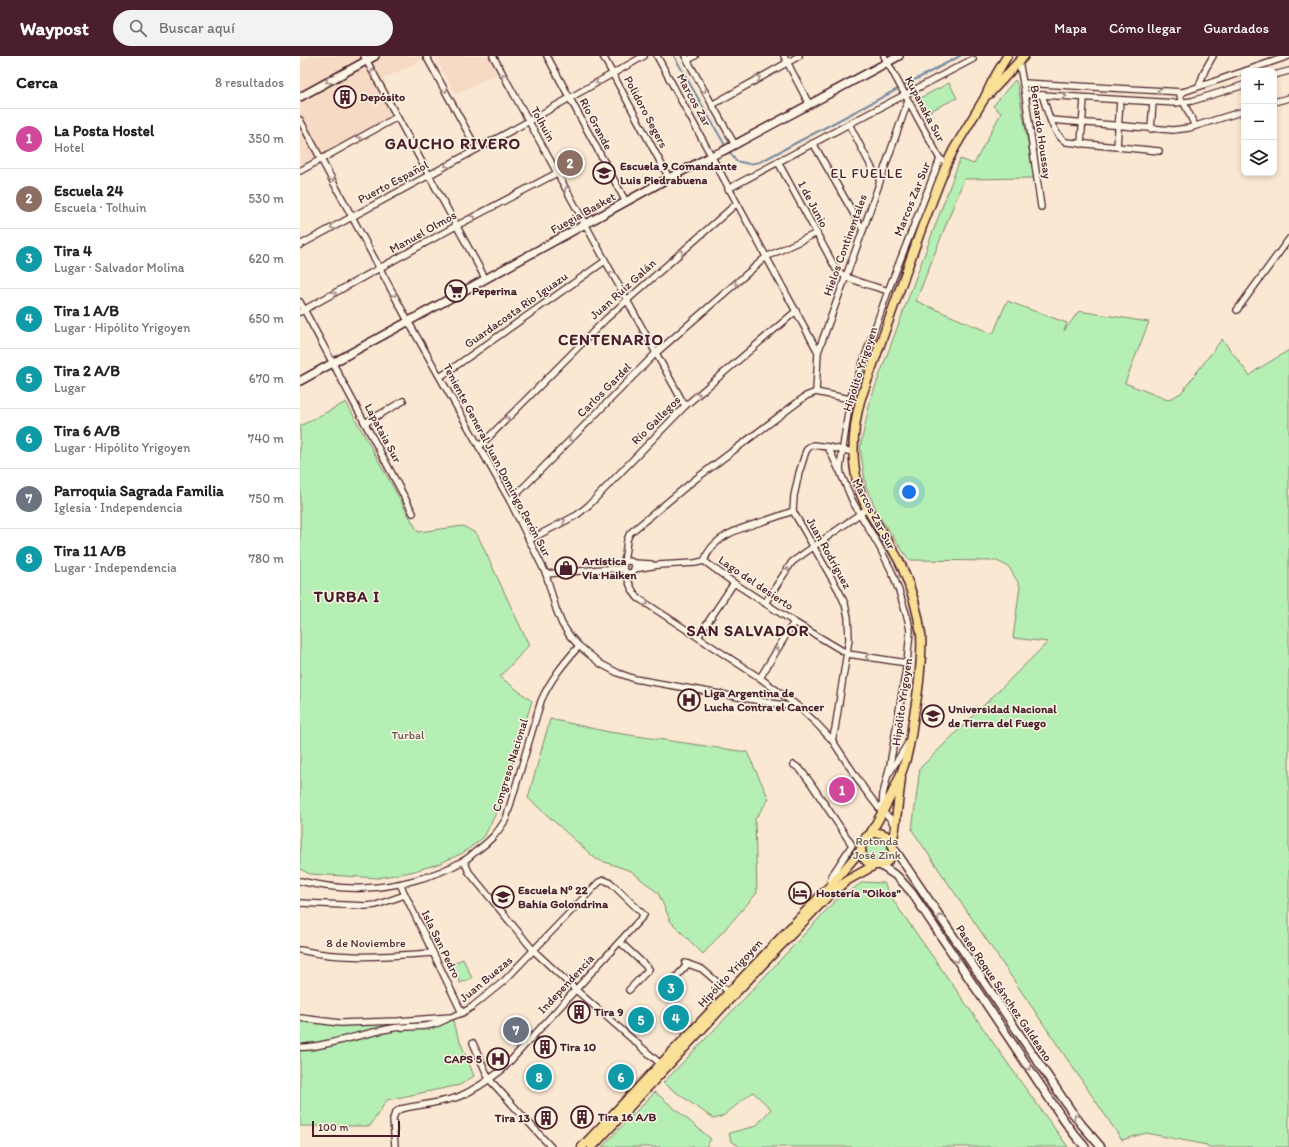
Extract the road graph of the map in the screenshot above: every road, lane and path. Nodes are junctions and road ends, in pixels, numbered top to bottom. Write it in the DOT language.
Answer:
graph roads {
  1 [pos="375,56"];
  2 [pos="426,56"];
  3 [pos="493,56"];
  4 [pos="547,56"];
  5 [pos="603,56"];
  6 [pos="644,56"];
  7 [pos="657,56"];
  8 [pos="695,56"];
  9 [pos="784,56"];
  10 [pos="799,56"];
  11 [pos="899,56"];
  12 [pos="1007,56"];
  13 [pos="1213,56"];
  14 [pos="1289,56"];
  15 [pos="365,58"];
  16 [pos="686,58"];
  17 [pos="1021,58"];
  18 [pos="886,59"];
  19 [pos="973,59"];
  20 [pos="788,62"];
  21 [pos="1289,71"];
  22 [pos="612,74"];
  23 [pos="1277,74"];
  24 [pos="1212,82"];
  25 [pos="1023,83"];
  26 [pos="1200,86"];
  27 [pos="1241,86"];
  28 [pos="904,92"];
  29 [pos="1183,92"];
  30 [pos="1025,94"];
  31 [pos="1216,94"];
  32 [pos="1042,95"];
  33 [pos="300,97"];
  34 [pos="570,97"];
  35 [pos="1084,98"];
  36 [pos="1289,98"];
  37 [pos="984,99"];
  38 [pos="908,100"];
  39 [pos="1120,100"];
  40 [pos="1277,101"];
  41 [pos="1153,102"];
  42 [pos="1184,103"];
  43 [pos="810,104"];
  44 [pos="712,105"];
  45 [pos="1241,112"];
  46 [pos="397,117"];
  47 [pos="300,120"];
  48 [pos="1051,120"];
  49 [pos="529,121"];
  50 [pos="1082,123"];
  51 [pos="849,124"];
  52 [pos="1118,126"];
  53 [pos="1195,126"];
  54 [pos="1151,129"];
  55 [pos="813,143"];
  56 [pos="1081,144"];
  57 [pos="734,145"];
  58 [pos="1117,147"];
  59 [pos="476,149"];
  60 [pos="1159,151"];
  61 [pos="712,156"];
  62 [pos="321,159"];
  63 [pos="940,159"];
  64 [pos="778,162"];
  65 [pos="947,163"];
  66 [pos="300,171"];
  67 [pos="558,173"];
  68 [pos="428,175"];
  69 [pos="669,178"];
  70 [pos="880,180"];
  71 [pos="728,189"];
  72 [pos="626,202"];
  73 [pos="736,204"];
  74 [pos="1041,207"];
  75 [pos="352,216"];
  76 [pos="586,224"];
  77 [pos="456,226"];
  78 [pos="863,230"];
  79 [pos="817,233"];
  80 [pos="1289,239"];
  81 [pos="300,245"];
  82 [pos="766,257"];
  83 [pos="606,261"];
  84 [pos="380,269"];
  85 [pos="846,276"];
  86 [pos="485,278"];
  87 [pos="888,291"];
  88 [pos="626,300"];
  89 [pos="300,302"];
  90 [pos="796,310"];
  91 [pos="1237,310"];
  92 [pos="302,311"];
  93 [pos="408,321"];
  94 [pos="818,352"];
  95 [pos="656,353"];
  96 [pos="333,363"];
  97 [pos="440,377"];
  98 [pos="300,381"];
  99 [pos="816,392"];
  100 [pos="850,399"];
  101 [pos="403,401"];
  102 [pos="685,406"];
  103 [pos="365,423"];
  104 [pos="479,447"];
  105 [pos="828,447"];
  106 [pos="842,450"];
  107 [pos="853,452"];
  108 [pos="841,474"];
  109 [pos="510,501"];
  110 [pos="868,508"];
  111 [pos="793,511"];
  112 [pos="413,513"];
  113 [pos="860,515"];
  114 [pos="529,540"];
  115 [pos="627,540"];
  116 [pos="814,546"];
  117 [pos="704,561"];
  118 [pos="633,562"];
  119 [pos="658,565"];
  120 [pos="624,567"];
  121 [pos="634,570"];
  122 [pos="546,574"];
  123 [pos="734,583"];
  124 [pos="765,603"];
  125 [pos="794,622"];
  126 [pos="698,637"];
  127 [pos="579,646"];
  128 [pos="848,654"];
  129 [pos="907,663"];
  130 [pos="760,678"];
  131 [pos="800,708"];
  132 [pos="832,740"];
  133 [pos="910,740"];
  134 [pos="794,765"];
  135 [pos="901,772"];
  136 [pos="888,775"];
  137 [pos="883,794"];
  138 [pos="870,795"];
  139 [pos="882,812"];
  140 [pos="895,828"];
  141 [pos="869,836"];
  142 [pos="852,845"];
  143 [pos="892,845"];
  144 [pos="861,848"];
  145 [pos="464,861"];
  146 [pos="878,865"];
  147 [pos="300,881"];
  148 [pos="400,884"];
  149 [pos="830,886"];
  150 [pos="405,895"];
  151 [pos="300,903"];
  152 [pos="644,915"];
  153 [pos="620,942"];
  154 [pos="300,950"];
  155 [pos="534,951"];
  156 [pos="433,953"];
  157 [pos="676,977"];
  158 [pos="988,989"];
  159 [pos="576,990"];
  160 [pos="629,990"];
  161 [pos="731,994"];
  162 [pos="980,995"];
  163 [pos="462,1013"];
  164 [pos="451,1017"];
  165 [pos="300,1018"];
  166 [pos="473,1043"];
  167 [pos="300,1047"];
  168 [pos="664,1067"];
  169 [pos="489,1080"];
  170 [pos="394,1147"];
  171 [pos="551,1147"];
  172 [pos="582,1147"];
  173 [pos="592,1147"];
  174 [pos="1085,1147"];
  175 [pos="1101,1147"];
  1 -- 15 [label="main road"];
  2 -- 59 [label="street, one-way"];
  49 -- 3 [label="street, Tolhuin, one-way"];
  4 -- 34 [label="street, Río Grande"];
  5 -- 22 [label="street, Polidoro Segers"];
  6 -- 22 [label="street, Puerto Español"];
  7 -- 61 [label="street, Marcos Zar"];
  8 -- 16 [label="street"];
  9 -- 20 [label="street"];
  10 -- 20 [label="street"];
  11 -- 18 [label="main road, Fuegia Basket"];
  12 -- 37 [label="main road"];
  13 -- 26 [label="street"];
  14 -- 24 [label="street"];
  15 -- 33 [label="main road, one-way"];
  46 -- 15 [label="street, one-way"];
  16 -- 44 [label="street, one-way"];
  17 -- 25 [label="street, Bernardo Houssay"];
  17 -- 37 [label="main road"];
  18 -- 28 [label="street, Kupanaka Sur"];
  18 -- 43 [label="main road, Fuegia Basket"];
  19 -- 28 [label="street"];
  20 -- 43 [label="street"];
  44 -- 20 [label="street, one-way"];
  21 -- 23 [label="street"];
  22 -- 34 [label="street, Puerto Español, one-way"];
  22 -- 69 [label="street, Polidoro Segers"];
  24 -- 26 [label="street"];
  24 -- 31 [label="street"];
  29 -- 25 [label="street, one-way"];
  25 -- 30 [label="street, Bernardo Houssay"];
  26 -- 29 [label="street"];
  27 -- 31 [label="street"];
  28 -- 38 [label="street, Kupanaka Sur"];
  28 -- 51 [label="street"];
  29 -- 42 [label="street"];
  30 -- 32 [label="street"];
  30 -- 74 [label="street, Bernardo Houssay"];
  31 -- 42 [label="street"];
  32 -- 35 [label="street, one-way"];
  32 -- 48 [label="street"];
  34 -- 49 [label="street, Puerto Español"];
  34 -- 72 [label="street, Río Grande"];
  35 -- 39 [label="street"];
  35 -- 50 [label="street"];
  36 -- 40 [label="street"];
  37 -- 65 [label="main road, Hipólito Yrigoyen"];
  38 -- 63 [label="street, Kupanaka Sur"];
  38 -- 70 [label="street, Hielos Continentales"];
  39 -- 41 [label="street"];
  39 -- 52 [label="street"];
  41 -- 42 [label="street"];
  41 -- 54 [label="street"];
  42 -- 53 [label="street"];
  43 -- 57 [label="main road, Fuegia Basket"];
  44 -- 57 [label="street"];
  45 -- 53 [label="street"];
  62 -- 46 [label="street, one-way"];
  46 -- 68 [label="street"];
  47 -- 62 [label="street, Teniente General Juan Domingo Perón Sur"];
  48 -- 50 [label="street"];
  48 -- 56 [label="street"];
  49 -- 59 [label="street, Puerto Español"];
  49 -- 67 [label="street, Tolhuin"];
  50 -- 52 [label="street"];
  50 -- 56 [label="street"];
  51 -- 55 [label="street"];
  51 -- 70 [label="street"];
  52 -- 54 [label="street"];
  52 -- 58 [label="street"];
  53 -- 54 [label="street"];
  55 -- 64 [label="street"];
  55 -- 78 [label="street"];
  56 -- 58 [label="street"];
  57 -- 61 [label="main road, Fuegia Basket"];
  58 -- 60 [label="street"];
  59 -- 68 [label="street, Puerto Español, one-way"];
  61 -- 69 [label="main road, Fuegia Basket"];
  61 -- 71 [label="street"];
  62 -- 66 [label="street"];
  62 -- 75 [label="street, Teniente General Juan Domingo Perón Sur, one-way"];
  63 -- 65 [label="street, Kupanaka Sur"];
  63 -- 87 [label="street, Marcos Zar Sur"];
  64 -- 71 [label="street"];
  64 -- 79 [label="street, 1 de Junio"];
  65 -- 107 [label="main road, Hipólito Yrigoyen"];
  76 -- 67 [label="street, Tolhuin, one-way"];
  77 -- 67 [label="street, Manuel Olmos, one-way"];
  68 -- 75 [label="street, Puerto Español"];
  68 -- 77 [label="street"];
  69 -- 72 [label="main road, Fuegia Basket"];
  70 -- 78 [label="street, Hielos Continentales"];
  71 -- 73 [label="street"];
  72 -- 76 [label="main road, Fuegia Basket"];
  73 -- 82 [label="street"];
  88 -- 73 [label="street, Juan Ruiz Galán, one-way"];
  75 -- 81 [label="street, Puerto Español, one-way"];
  75 -- 84 [label="street, Teniente General Juan Domingo Perón Sur"];
  76 -- 83 [label="street, Tolhuin"];
  76 -- 86 [label="main road, Fuegia Basket"];
  77 -- 84 [label="street, Manuel Olmos"];
  77 -- 86 [label="street"];
  78 -- 85 [label="street, Hielos Continentales"];
  79 -- 82 [label="street, Carlos Gardel"];
  79 -- 85 [label="street, 1 de Junio"];
  80 -- 91 [label="street"];
  82 -- 90 [label="street"];
  82 -- 95 [label="street, Carlos Gardel, one-way"];
  88 -- 83 [label="street, Tolhuin, one-way"];
  83 -- 97 [label="street, Guardacosta Rio Iguazu"];
  92 -- 84 [label="street, Manuel Olmos, one-way"];
  84 -- 93 [label="street, Teniente General Juan Domingo Perón Sur, one-way"];
  85 -- 87 [label="street, 1 de Junio"];
  85 -- 94 [label="street, Hielos Continentales"];
  86 -- 93 [label="main road, Fuegia Basket"];
  87 -- 100 [label="street, Marcos Zar Sur"];
  88 -- 95 [label="street, Tolhuin"];
  104 -- 88 [label="street, Juan Ruiz Galán, one-way"];
  89 -- 92 [label="street, Lapataia Sur"];
  90 -- 94 [label="street"];
  102 -- 90 [label="street, Río Gallegos, one-way"];
  92 -- 96 [label="street, Lapataia Sur"];
  93 -- 96 [label="main road, Fuegia Basket"];
  93 -- 97 [label="street, Teniente General Juan Domingo Perón Sur"];
  94 -- 99 [label="street"];
  95 -- 102 [label="street, Tolhuin"];
  95 -- 109 [label="street, Carlos Gardel, one-way"];
  96 -- 98 [label="main road, Fuegia Basket"];
  96 -- 103 [label="street, Lapataia Sur"];
  97 -- 104 [label="street, Teniente General Juan Domingo Perón Sur"];
  99 -- 100 [label="street"];
  99 -- 115 [label="street"];
  100 -- 106 [label="street, Marcos Zar Sur"];
  101 -- 103 [label="street"];
  114 -- 102 [label="street, Río Gallegos, one-way"];
  103 -- 112 [label="street, Lapataia Sur"];
  104 -- 109 [label="street, Teniente General Juan Domingo Perón Sur"];
  105 -- 106 [label="street, Juan Rodríguez"];
  105 -- 108 [label="street"];
  105 -- 111 [label="street, Juan Rodríguez"];
  106 -- 107 [label="street, Juan Rodríguez"];
  106 -- 108 [label="street, Marcos Zar Sur"];
  107 -- 110 [label="main road, Hipólito Yrigoyen"];
  108 -- 113 [label="street, Marcos Zar Sur"];
  109 -- 114 [label="street, Teniente General Juan Domingo Perón Sur"];
  110 -- 113 [label="street"];
  110 -- 133 [label="main road, Hipólito Yrigoyen"];
  111 -- 116 [label="street, Juan Rodríguez"];
  111 -- 117 [label="street"];
  113 -- 116 [label="street"];
  113 -- 129 [label="street, Marcos Zar Sur"];
  114 -- 122 [label="street, Teniente General Juan Domingo Perón Sur"];
  115 -- 118 [label="street"];
  115 -- 120 [label="street"];
  124 -- 116 [label="street, one-way"];
  116 -- 128 [label="street, Juan Rodríguez"];
  117 -- 119 [label="street"];
  117 -- 123 [label="street, Lago del desierto"];
  118 -- 119 [label="street"];
  118 -- 120 [label="street"];
  118 -- 121 [label="street"];
  119 -- 121 [label="street"];
  120 -- 121 [label="street"];
  120 -- 122 [label="street"];
  120 -- 126 [label="street, one-way"];
  122 -- 127 [label="street, Teniente General Juan Domingo Perón Sur"];
  123 -- 124 [label="street, Lago del desierto"];
  123 -- 126 [label="street"];
  124 -- 125 [label="street, Lago del desierto"];
  125 -- 128 [label="street, Lago del desierto"];
  130 -- 125 [label="street, one-way"];
  126 -- 130 [label="street"];
  127 -- 131 [label="street, Teniente General Juan Domingo Perón Sur"];
  127 -- 145 [label="street, Congreso Nacional"];
  129 -- 128 [label="street, Lago del desierto, one-way"];
  128 -- 132 [label="street, Juan Rodríguez"];
  129 -- 136 [label="street, Marcos Zar Sur"];
  130 -- 131 [label="street"];
  131 -- 132 [label="street"];
  132 -- 138 [label="street"];
  133 -- 135 [label="main road, Hipólito Yrigoyen"];
  133 -- 136 [label="street"];
  134 -- 142 [label="street"];
  135 -- 139 [label="main road, Hipólito Yrigoyen"];
  135 -- 140 [label="main road, Hipólito Yrigoyen"];
  136 -- 137 [label="street, Marcos Zar Sur"];
  137 -- 138 [label="street"];
  137 -- 139 [label="street, Marcos Zar Sur"];
  138 -- 139 [label="street"];
  139 -- 140 [label="street"];
  139 -- 141 [label="main road, Hipólito Yrigoyen"];
  140 -- 143 [label="main road, Hipólito Yrigoyen"];
  141 -- 143 [label="main road"];
  141 -- 144 [label="main road"];
  142 -- 144 [label="street"];
  142 -- 149 [label="street"];
  143 -- 146 [label="main road"];
  158 -- 143 [label="main road, Paseo Roque Sánchez Galdeano, one-way"];
  144 -- 146 [label="main road"];
  144 -- 149 [label="main road, Hipólito Yrigoyen"];
  145 -- 148 [label="street, Congreso Nacional"];
  145 -- 155 [label="street"];
  146 -- 161 [label="main road, Hipólito Yrigoyen"];
  146 -- 162 [label="main road, Paseo Roque Sánchez Galdeano, one-way"];
  147 -- 148 [label="street, Congreso Nacional"];
  148 -- 150 [label="street, Isla San Pedro"];
  149 -- 161 [label="main road, Hipólito Yrigoyen"];
  150 -- 151 [label="street"];
  150 -- 156 [label="street, Isla San Pedro"];
  152 -- 153 [label="street, Independencia"];
  152 -- 155 [label="street, Juan Buezas"];
  153 -- 159 [label="street, Independencia"];
  153 -- 160 [label="street"];
  154 -- 156 [label="street, 8 de Noviembre"];
  155 -- 159 [label="street"];
  155 -- 163 [label="street, Juan Buezas"];
  156 -- 163 [label="street, Isla San Pedro"];
  157 -- 161 [label="street"];
  158 -- 162 [label="main road"];
  175 -- 158 [label="main road, Paseo Roque Sánchez Galdeano, one-way"];
  159 -- 168 [label="street"];
  159 -- 169 [label="street, Independencia"];
  161 -- 168 [label="main road, Hipólito Yrigoyen"];
  162 -- 174 [label="main road, Paseo Roque Sánchez Galdeano, one-way"];
  163 -- 164 [label="street, Juan Buezas"];
  164 -- 165 [label="street, Juan Buezas"];
  164 -- 167 [label="street"];
  166 -- 169 [label="street"];
  168 -- 172 [label="main road, Hipólito Yrigoyen"];
  168 -- 173 [label="main road, Hipólito Yrigoyen"];
  169 -- 170 [label="street, Independencia"];
  169 -- 171 [label="street"];
}
